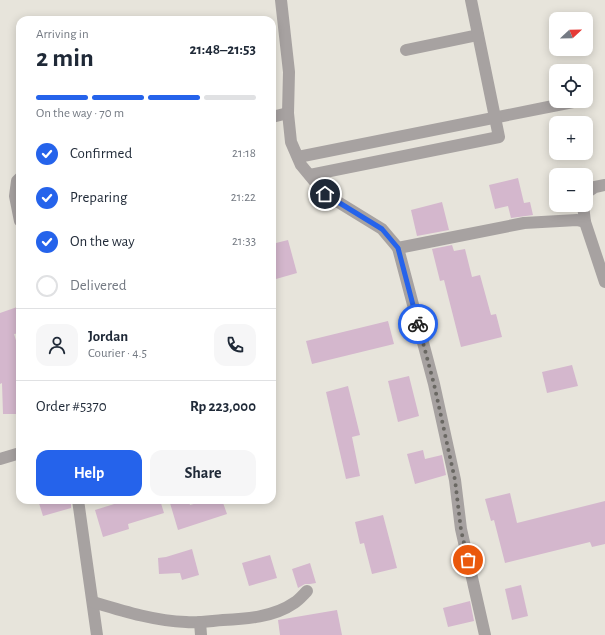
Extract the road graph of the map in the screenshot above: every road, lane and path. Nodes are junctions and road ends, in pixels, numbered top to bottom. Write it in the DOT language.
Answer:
graph roads {
  1 [pos="281,0"];
  2 [pos="471,0"];
  3 [pos="478,35"];
  4 [pos="406,50"];
  5 [pos="549,107"];
  6 [pos="288,113"];
  7 [pos="276,116"];
  8 [pos="495,118"];
  9 [pos="298,158"];
  10 [pos="310,175"];
  11 [pos="605,185"];
  12 [pos="16,188"];
  13 [pos="593,188"];
  14 [pos="16,201"];
  15 [pos="584,212"];
  16 [pos="585,222"];
  17 [pos="398,248"];
  18 [pos="605,282"];
  19 [pos="16,454"];
  20 [pos="0,459"];
  21 [pos="79,504"];
  22 [pos="308,591"];
  23 [pos="93,602"];
  24 [pos="200,622"];
  25 [pos="97,635"];
  26 [pos="201,635"];
  27 [pos="485,635"];
  1 -- 6 [label="street"];
  2 -- 3 [label="street"];
  3 -- 4 [label="street"];
  3 -- 8 [label="street"];
  5 -- 8 [label="street"];
  6 -- 7 [label="street"];
  6 -- 9 [label="street"];
  8 -- 9 [label="street"];
  8 -- 10 [label="street"];
  9 -- 10 [label="street"];
  10 -- 17 [label="street"];
  11 -- 13 [label="street"];
  12 -- 14 [label="street"];
  15 -- 16 [label="street"];
  16 -- 17 [label="street"];
  16 -- 18 [label="street"];
  17 -- 27 [label="street"];
  19 -- 20 [label="street"];
  21 -- 23 [label="street"];
  22 -- 24 [label="street"];
  23 -- 24 [label="street"];
  23 -- 25 [label="street"];
  24 -- 26 [label="street"];
}
